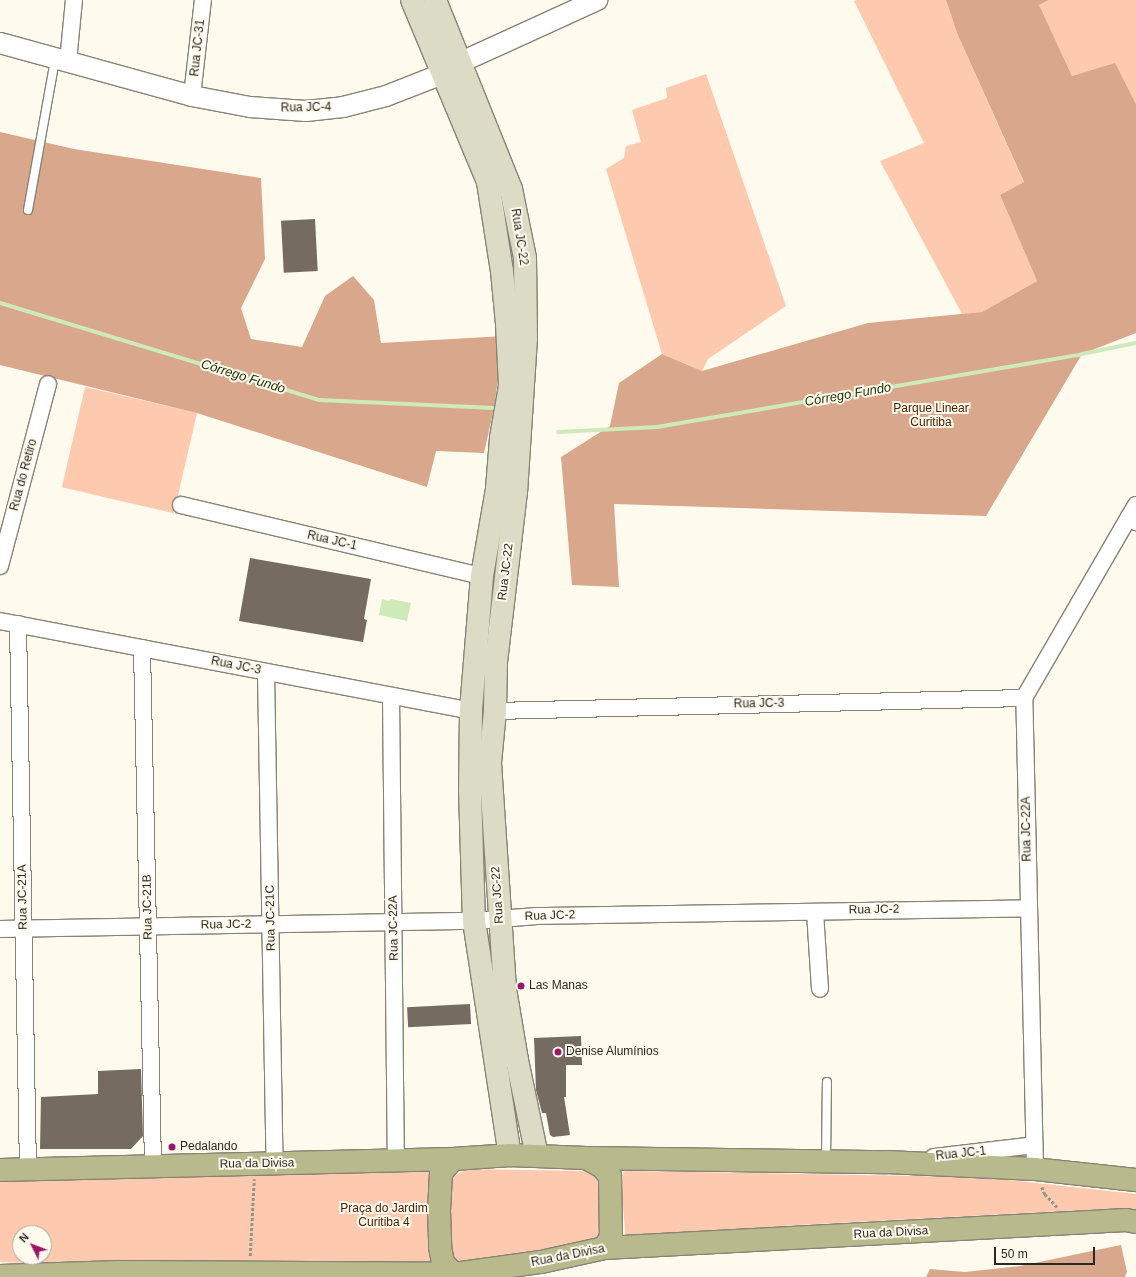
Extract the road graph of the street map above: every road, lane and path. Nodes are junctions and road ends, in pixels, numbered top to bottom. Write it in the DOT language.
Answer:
graph roads {
  1 [pos="74,0"];
  2 [pos="203,0"];
  3 [pos="412,0"];
  4 [pos="435,0"];
  5 [pos="594,1"];
  6 [pos="0,43"];
  7 [pos="59,62"];
  8 [pos="451,68"];
  9 [pos="192,96"];
  10 [pos="28,210"];
  11 [pos="48,384"];
  12 [pos="506,490"];
  13 [pos="181,505"];
  14 [pos="1134,515"];
  15 [pos="0,566"];
  16 [pos="482,576"];
  17 [pos="0,621"];
  18 [pos="18,624"];
  19 [pos="142,648"];
  20 [pos="266,672"];
  21 [pos="391,696"];
  22 [pos="1024,698"];
  23 [pos="471,711"];
  24 [pos="495,711"];
  25 [pos="1029,908"];
  26 [pos="815,912"];
  27 [pos="500,919"];
  28 [pos="474,921"];
  29 [pos="394,922"];
  30 [pos="271,924"];
  31 [pos="148,926"];
  32 [pos="0,929"];
  33 [pos="24,929"];
  34 [pos="820,989"];
  35 [pos="827,1082"];
  36 [pos="1034,1145"];
  37 [pos="510,1155"];
  38 [pos="537,1156"];
  39 [pos="586,1158"];
  40 [pos="453,1159"];
  41 [pos="396,1161"];
  42 [pos="826,1161"];
  43 [pos="887,1162"];
  44 [pos="265,1164"];
  45 [pos="153,1166"];
  46 [pos="28,1169"];
  47 [pos="1035,1169"];
  48 [pos="0,1170"];
  49 [pos="1136,1180"];
  50 [pos="1136,1222"];
  51 [pos="1072,1223"];
  52 [pos="604,1248"];
  53 [pos="541,1270"];
  54 [pos="250,1273"];
  55 [pos="454,1274"];
  56 [pos="119,1275"];
  57 [pos="0,1276"];
  1 -- 7 [label="street"];
  2 -- 9 [label="street, Rua JC-31"];
  3 -- 8 [label="main road, Rua JC-22"];
  4 -- 8 [label="main road, Rua JC-22"];
  5 -- 8 [label="street, Rua JC-4"];
  6 -- 7 [label="street, Rua JC-4"];
  7 -- 9 [label="street, Rua JC-4"];
  7 -- 10 [label="lane"];
  8 -- 9 [label="street, Rua JC-4"];
  8 -- 12 [label="main road, Rua JC-22"];
  11 -- 15 [label="street, Rua do Retiro"];
  12 -- 16 [label="main road, Rua JC-22"];
  12 -- 24 [label="main road, Rua JC-22"];
  13 -- 16 [label="street, Rua JC-1"];
  14 -- 22 [label="street"];
  16 -- 23 [label="main road, Rua JC-22"];
  17 -- 18 [label="street, Rua JC-3"];
  18 -- 19 [label="street, Rua JC-3"];
  18 -- 33 [label="street, Rua JC-21A"];
  19 -- 20 [label="street, Rua JC-3"];
  19 -- 31 [label="street, Rua JC-21B"];
  20 -- 21 [label="street, Rua JC-3"];
  20 -- 30 [label="street, Rua JC-21C"];
  21 -- 23 [label="street, Rua JC-3"];
  21 -- 29 [label="street, Rua JC-22A"];
  22 -- 24 [label="street, Rua JC-3"];
  22 -- 25 [label="street, Rua JC-22A"];
  23 -- 28 [label="main road, Rua JC-22"];
  24 -- 27 [label="main road, Rua JC-22"];
  25 -- 26 [label="street, Rua JC-2"];
  25 -- 36 [label="street, Rua JC-22A"];
  26 -- 27 [label="street, Rua JC-2"];
  26 -- 34 [label="street"];
  27 -- 28 [label="street, Rua JC-2"];
  27 -- 38 [label="main road, Rua JC-22"];
  28 -- 29 [label="street, Rua JC-2"];
  28 -- 37 [label="main road, Rua JC-22"];
  29 -- 30 [label="street, Rua JC-2"];
  29 -- 41 [label="street, Rua JC-22A"];
  30 -- 31 [label="street, Rua JC-2"];
  30 -- 44 [label="street, Rua JC-21C"];
  31 -- 33 [label="street, Rua JC-2"];
  31 -- 45 [label="street, Rua JC-21B"];
  32 -- 33 [label="street, Rua JC-2"];
  33 -- 46 [label="street, Rua JC-21A"];
  35 -- 42 [label="lane"];
  36 -- 43 [label="street, Rua JC-1"];
  36 -- 47 [label="street, Rua JC-22A"];
  37 -- 38 [label="main road, Rua da Divisa"];
  37 -- 40 [label="main road, Rua da Divisa"];
  38 -- 39 [label="main road, Rua da Divisa"];
  39 -- 42 [label="main road, Rua da Divisa"];
  39 -- 52 [label="main road"];
  40 -- 41 [label="main road, Rua da Divisa"];
  40 -- 55 [label="main road"];
  41 -- 44 [label="main road, Rua da Divisa"];
  42 -- 43 [label="main road, Rua da Divisa"];
  43 -- 47 [label="main road, Rua da Divisa"];
  44 -- 45 [label="main road, Rua da Divisa"];
  44 -- 54 [label="path"];
  45 -- 46 [label="main road, Rua da Divisa"];
  46 -- 48 [label="main road, Rua da Divisa"];
  47 -- 49 [label="main road, Rua da Divisa"];
  47 -- 51 [label="path"];
  50 -- 51 [label="main road, Rua da Divisa"];
  51 -- 52 [label="main road, Rua da Divisa"];
  52 -- 53 [label="main road, Rua da Divisa"];
  53 -- 55 [label="main road, Rua da Divisa"];
  54 -- 55 [label="main road, Rua da Divisa"];
  54 -- 56 [label="main road, Rua da Divisa"];
  56 -- 57 [label="main road, Rua da Divisa"];
}
